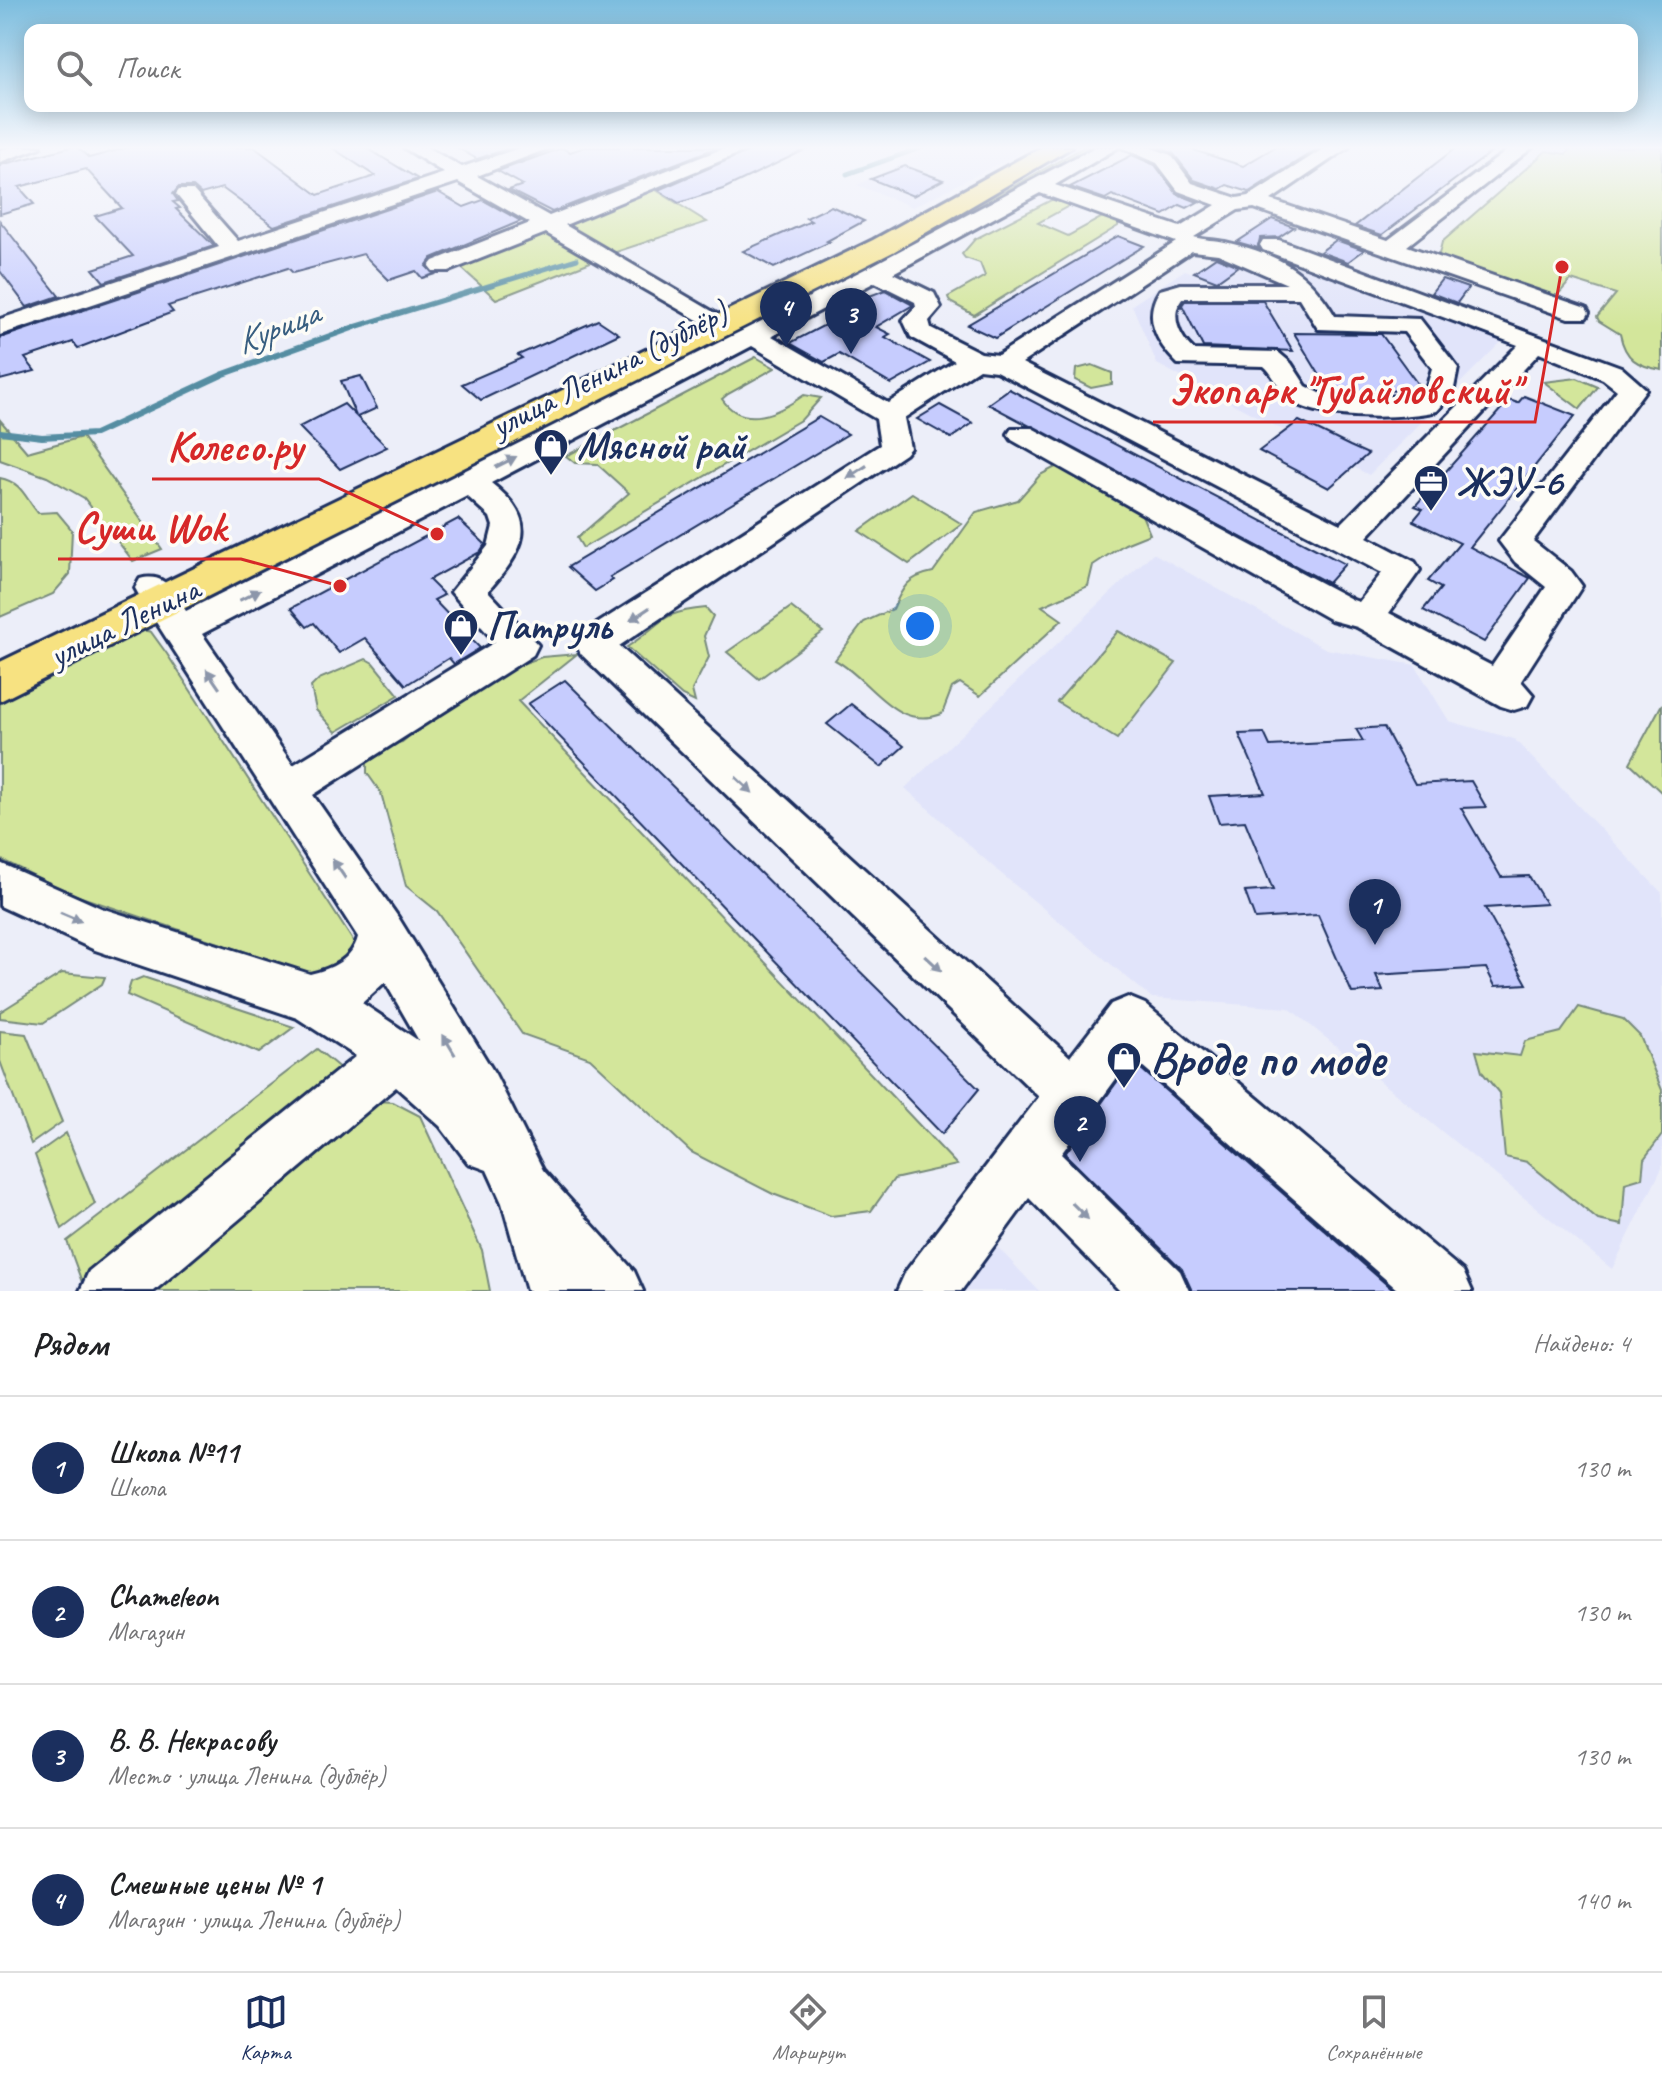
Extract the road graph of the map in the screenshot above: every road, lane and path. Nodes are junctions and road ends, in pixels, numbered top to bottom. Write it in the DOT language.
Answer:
graph roads {
  1 [pos="197,207"];
  2 [pos="367,207"];
  3 [pos="515,207"];
  4 [pos="594,207"];
  5 [pos="933,207"];
  6 [pos="953,207"];
  7 [pos="999,207"];
  8 [pos="1096,207"];
  9 [pos="1235,207"];
  10 [pos="1258,207"];
  11 [pos="1445,207"];
  12 [pos="1205,221"];
  13 [pos="547,226"];
  14 [pos="1185,240"];
  15 [pos="1391,248"];
  16 [pos="235,251"];
  17 [pos="441,266"];
  18 [pos="875,273"];
  19 [pos="1306,291"];
  20 [pos="1577,313"];
  21 [pos="710,317"];
  22 [pos="0,327"];
  23 [pos="753,336"];
  24 [pos="1535,342"];
  25 [pos="989,362"];
  26 [pos="889,415"];
  27 [pos="1022,434"];
  28 [pos="468,481"];
  29 [pos="1345,540"];
  30 [pos="165,607"];
  31 [pos="1367,617"];
  32 [pos="0,661"];
  33 [pos="0,683"];
  34 [pos="286,790"];
  35 [pos="0,884"];
  36 [pos="382,933"];
  37 [pos="310,998"];
  38 [pos="394,1052"];
  39 [pos="1072,1094"];
  40 [pos="1025,1156"];
  41 [pos="524,1189"];
  42 [pos="109,1291"];
  43 [pos="556,1291"];
  44 [pos="614,1291"];
  45 [pos="926,1291"];
  46 [pos="1160,1291"];
  47 [pos="1443,1291"];
  1 -- 16 [label="street"];
  2 -- 16 [label="street"];
  3 -- 13 [label="street"];
  4 -- 13 [label="street"];
  5 -- 21 [label="main road, улица Ленина"];
  6 -- 30 [label="main road, улица Ленина"];
  7 -- 18 [label="street, улица Ленина (дублёр)"];
  8 -- 14 [label="street"];
  9 -- 12 [label="street"];
  10 -- 15 [label="street"];
  11 -- 15 [label="street"];
  12 -- 14 [label="street"];
  12 -- 24 [label="street"];
  13 -- 17 [label="street"];
  13 -- 21 [label="street"];
  14 -- 19 [label="street"];
  14 -- 25 [label="street"];
  15 -- 20 [label="street"];
  16 -- 22 [label="street"];
  18 -- 23 [label="street, улица Ленина (дублёр)"];
  18 -- 25 [label="street"];
  19 -- 19 [label="street"];
  21 -- 30 [label="main road, улица Ленина"];
  23 -- 26 [label="street"];
  28 -- 23 [label="street, улица Ленина (дублёр), one-way"];
  24 -- 29 [label="street"];
  24 -- 31 [label="street"];
  25 -- 26 [label="street"];
  25 -- 29 [label="street"];
  26 -- 39 [label="street, one-way"];
  27 -- 31 [label="street"];
  30 -- 28 [label="street, улица Ленина (дублёр), one-way"];
  28 -- 34 [label="street"];
  29 -- 31 [label="street"];
  30 -- 32 [label="main road, улица Ленина"];
  30 -- 33 [label="main road, улица Ленина"];
  34 -- 30 [label="street, one-way"];
  36 -- 34 [label="street, one-way"];
  35 -- 37 [label="street, one-way"];
  36 -- 37 [label="street"];
  41 -- 36 [label="street, one-way"];
  37 -- 38 [label="street"];
  38 -- 41 [label="street"];
  38 -- 42 [label="street"];
  39 -- 40 [label="street"];
  39 -- 47 [label="street"];
  40 -- 45 [label="street"];
  40 -- 46 [label="street, one-way"];
  41 -- 43 [label="street"];
  41 -- 44 [label="street"];
}
